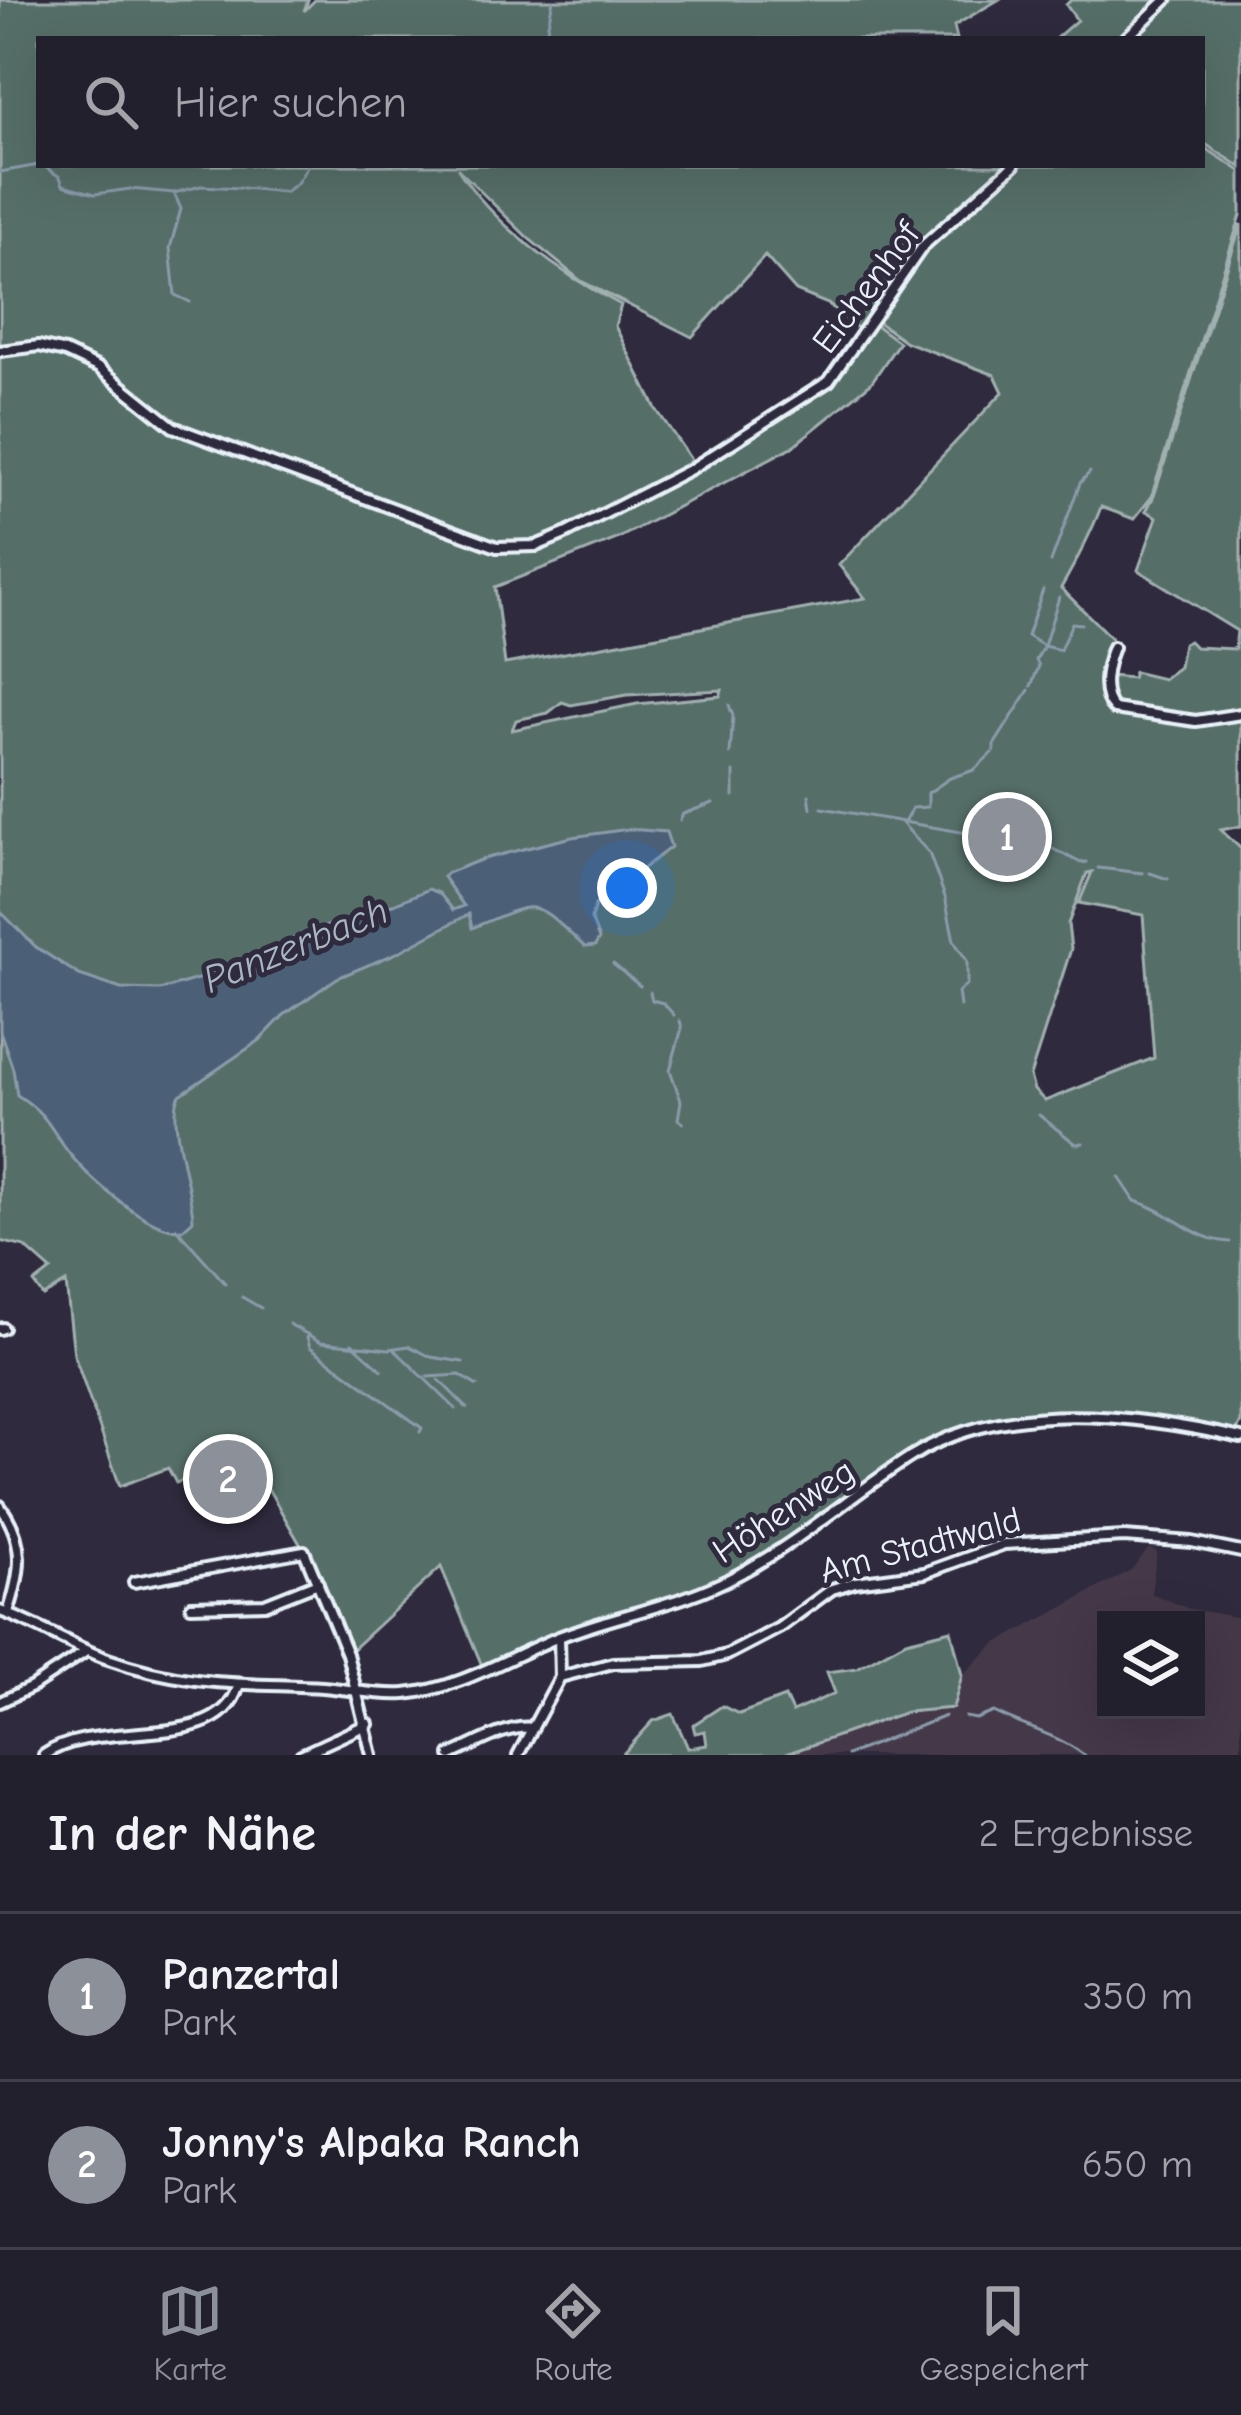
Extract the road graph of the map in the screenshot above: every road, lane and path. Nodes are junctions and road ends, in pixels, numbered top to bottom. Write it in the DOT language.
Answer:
graph roads {
  1 [pos="1166,0"];
  2 [pos="1128,36"];
  3 [pos="1011,168"];
  4 [pos="0,351"];
  5 [pos="1113,647"];
  6 [pos="1241,714"];
  7 [pos="1241,1438"];
  8 [pos="0,1506"];
  9 [pos="1241,1552"];
  10 [pos="134,1582"];
  11 [pos="318,1583"];
  12 [pos="191,1606"];
  13 [pos="4,1612"];
  14 [pos="559,1637"];
  15 [pos="87,1651"];
  16 [pos="560,1677"];
  17 [pos="238,1687"];
  18 [pos="359,1690"];
  19 [pos="0,1702"];
  20 [pos="368,1724"];
  21 [pos="532,1729"];
  22 [pos="200,1735"];
  23 [pos="188,1739"];
  24 [pos="44,1755"];
  25 [pos="301,1755"];
  26 [pos="372,1755"];
  27 [pos="451,1755"];
  28 [pos="518,1755"];
  1 -- 2 [label="street"];
  3 -- 4 [label="street, Eichenhof"];
  5 -- 6 [label="street"];
  7 -- 14 [label="street, Höhenweg"];
  8 -- 13 [label="street"];
  9 -- 16 [label="street, Am Stadtwald"];
  10 -- 11 [label="street"];
  11 -- 12 [label="street"];
  11 -- 18 [label="street"];
  13 -- 15 [label="street, Höhenweg"];
  14 -- 16 [label="street"];
  14 -- 18 [label="street, Höhenweg"];
  15 -- 17 [label="street, Höhenweg"];
  15 -- 19 [label="street"];
  16 -- 21 [label="street"];
  17 -- 18 [label="street, Höhenweg"];
  17 -- 22 [label="street"];
  18 -- 20 [label="street"];
  20 -- 25 [label="street"];
  20 -- 26 [label="street"];
  21 -- 27 [label="street"];
  21 -- 28 [label="street"];
  23 -- 24 [label="street"];
}
